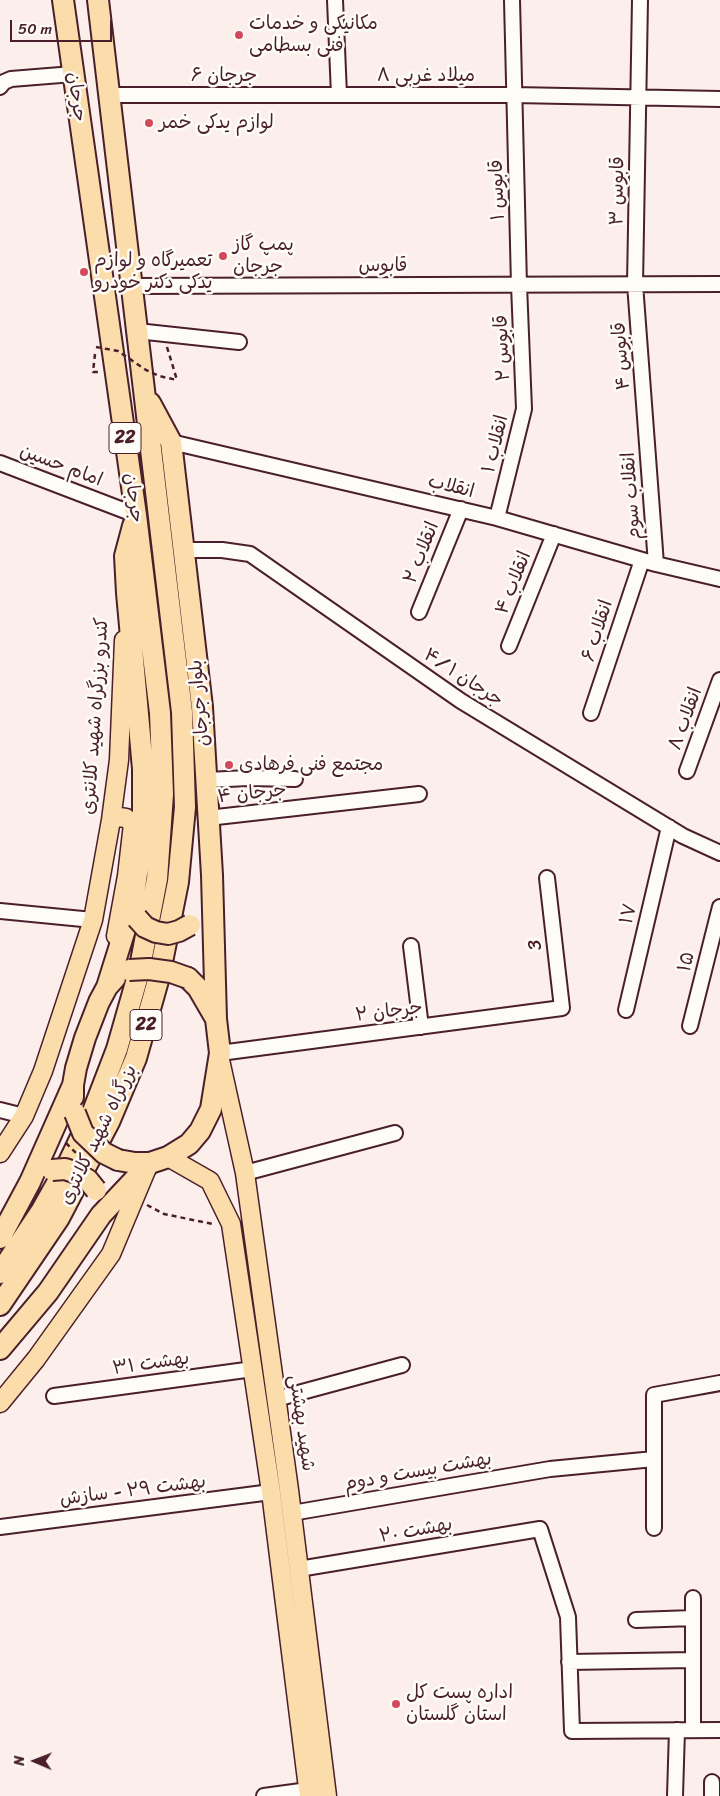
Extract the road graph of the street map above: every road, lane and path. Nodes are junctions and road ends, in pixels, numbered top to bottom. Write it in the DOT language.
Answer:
graph roads {
  1 [pos="63,0"];
  2 [pos="98,0"];
  3 [pos="335,0"];
  4 [pos="512,0"];
  5 [pos="640,0"];
  6 [pos="73,74"];
  7 [pos="0,86"];
  8 [pos="109,95"];
  9 [pos="339,95"];
  10 [pos="514,95"];
  11 [pos="639,98"];
  12 [pos="720,100"];
  13 [pos="635,284"];
  14 [pos="720,284"];
  15 [pos="519,285"];
  16 [pos="131,286"];
  17 [pos="137,331"];
  18 [pos="239,342"];
  19 [pos="168,348"];
  20 [pos="93,372"];
  21 [pos="146,394"];
  22 [pos="524,409"];
  23 [pos="646,424"];
  24 [pos="171,442"];
  25 [pos="0,462"];
  26 [pos="460,509"];
  27 [pos="136,514"];
  28 [pos="497,518"];
  29 [pos="554,534"];
  30 [pos="184,550"];
  31 [pos="642,560"];
  32 [pos="656,564"];
  33 [pos="720,579"];
  34 [pos="126,593"];
  35 [pos="419,612"];
  36 [pos="508,646"];
  37 [pos="720,680"];
  38 [pos="182,712"];
  39 [pos="591,713"];
  40 [pos="687,771"];
  41 [pos="296,779"];
  42 [pos="207,780"];
  43 [pos="418,794"];
  44 [pos="208,818"];
  45 [pos="110,820"];
  46 [pos="669,827"];
  47 [pos="720,853"];
  48 [pos="212,875"];
  49 [pos="157,878"];
  50 [pos="547,878"];
  51 [pos="720,907"];
  52 [pos="0,911"];
  53 [pos="134,913"];
  54 [pos="93,920"];
  55 [pos="411,946"];
  56 [pos="116,977"];
  57 [pos="562,1008"];
  58 [pos="626,1010"];
  59 [pos="216,1019"];
  60 [pos="690,1026"];
  61 [pos="421,1027"];
  62 [pos="220,1055"];
  63 [pos="72,1085"];
  64 [pos="0,1110"];
  65 [pos="24,1116"];
  66 [pos="395,1133"];
  67 [pos="3,1144"];
  68 [pos="159,1160"];
  69 [pos="245,1173"];
  70 [pos="30,1182"];
  71 [pos="134,1199"];
  72 [pos="101,1214"];
  73 [pos="231,1224"];
  74 [pos="0,1238"];
  75 [pos="0,1273"];
  76 [pos="0,1305"];
  77 [pos="0,1348"];
  78 [pos="402,1365"];
  79 [pos="253,1370"];
  80 [pos="720,1383"];
  81 [pos="54,1396"];
  82 [pos="276,1399"];
  83 [pos="0,1404"];
  84 [pos="654,1459"];
  85 [pos="271,1492"];
  86 [pos="292,1512"];
  87 [pos="0,1527"];
  88 [pos="654,1528"];
  89 [pos="299,1569"];
  90 [pos="693,1598"];
  91 [pos="693,1618"];
  92 [pos="636,1620"];
  93 [pos="693,1660"];
  94 [pos="569,1662"];
  95 [pos="677,1730"];
  96 [pos="693,1730"];
  97 [pos="720,1730"];
  98 [pos="309,1793"];
  99 [pos="264,1796"];
  100 [pos="327,1796"];
  101 [pos="675,1796"];
  1 -- 6 [label="highway, جرجان / 22"];
  2 -- 8 [label="highway, جرجان / 22"];
  3 -- 9 [label="street"];
  4 -- 10 [label="street, ۱ قابوس"];
  5 -- 11 [label="street, ۳ قابوس"];
  6 -- 7 [label="street"];
  6 -- 27 [label="highway, جرجان / 22"];
  8 -- 9 [label="street, جرجان ۶"];
  8 -- 16 [label="highway, جرجان / 22"];
  9 -- 10 [label="street, ۸ میلاد غربی"];
  10 -- 11 [label="street, ۸ میلاد غربی"];
  10 -- 15 [label="street, ۱ قابوس"];
  11 -- 12 [label="street, ۸ میلاد غربی"];
  11 -- 13 [label="street, ۳ قابوس"];
  13 -- 14 [label="street, قابوس"];
  13 -- 15 [label="street, قابوس"];
  13 -- 23 [label="street, ۴ قابوس"];
  15 -- 16 [label="street, قابوس"];
  15 -- 22 [label="street, ۲ قابوس"];
  16 -- 17 [label="highway, جرجان / 22"];
  17 -- 18 [label="street"];
  17 -- 21 [label="highway, جرجان / 22"];
  19 -- 20 [label="path, bridge"];
  21 -- 24 [label="highway, بلوار جرجان"];
  21 -- 38 [label="highway, جرجان / 22"];
  22 -- 28 [label="street, انقلاب ۱"];
  23 -- 32 [label="street, انقلاب سوم"];
  24 -- 26 [label="street, انقلاب"];
  24 -- 30 [label="highway, بلوار جرجان"];
  25 -- 27 [label="street, امام حسین"];
  26 -- 28 [label="street, انقلاب"];
  26 -- 35 [label="street, ۲ انقلاب"];
  27 -- 34 [label="highway"];
  27 -- 49 [label="highway, جرجان / 22"];
  28 -- 29 [label="street, انقلاب"];
  29 -- 31 [label="street, انقلاب"];
  29 -- 36 [label="street, ۴ انقلاب"];
  30 -- 42 [label="highway, بلوار جرجان"];
  30 -- 46 [label="street, جرجان ۱ /۴"];
  31 -- 32 [label="street, انقلاب"];
  31 -- 39 [label="street, ۶ انقلاب"];
  32 -- 33 [label="street, انقلاب"];
  34 -- 45 [label="main road, کندرو بزرگراه شهید کلانتری"];
  34 -- 53 [label="highway"];
  37 -- 40 [label="street, ۸ انقلاب"];
  38 -- 76 [label="highway, بزرگراه شهید کلانتری / 22"];
  41 -- 42 [label="street"];
  42 -- 44 [label="highway, بلوار جرجان"];
  43 -- 44 [label="street, ۴ جرجان"];
  44 -- 48 [label="highway, بلوار جرجان"];
  45 -- 54 [label="main road, کندرو بزرگراه شهید کلانتری"];
  45 -- 56 [label="main road"];
  46 -- 47 [label="street, جرجان ۱ /۴"];
  46 -- 58 [label="street, ۱۷"];
  48 -- 53 [label="highway, bridge"];
  48 -- 59 [label="highway, بلوار جرجان"];
  49 -- 75 [label="highway, بزرگراه شهید کلانتری / 22"];
  50 -- 57 [label="street, 3"];
  51 -- 60 [label="street, ۱۵"];
  52 -- 54 [label="street"];
  53 -- 56 [label="highway"];
  54 -- 65 [label="main road, کندرو بزرگراه شهید کلانتری"];
  55 -- 61 [label="street"];
  56 -- 59 [label="highway, bridge"];
  56 -- 63 [label="highway"];
  57 -- 61 [label="street, جرجان ۲"];
  59 -- 62 [label="highway"];
  61 -- 62 [label="street, جرجان ۲"];
  62 -- 68 [label="highway"];
  62 -- 69 [label="main road, شهید بهشتی"];
  63 -- 68 [label="highway, bridge"];
  63 -- 70 [label="highway"];
  64 -- 65 [label="street"];
  65 -- 67 [label="main road, کندرو بزرگراه شهید کلانتری"];
  66 -- 69 [label="street"];
  68 -- 71 [label="main road"];
  68 -- 72 [label="highway, بزرگراه شهید کلانتری"];
  68 -- 73 [label="main road, شهید بهشتی"];
  69 -- 82 [label="main road, شهید بهشتی"];
  70 -- 72 [label="highway, bridge"];
  70 -- 74 [label="highway"];
  71 -- 73 [label="path"];
  71 -- 83 [label="main road"];
  72 -- 77 [label="highway, بزرگراه شهید کلانتری"];
  73 -- 79 [label="main road, شهید بهشتی"];
  78 -- 82 [label="street"];
  79 -- 81 [label="street, بهشت ۳۱"];
  79 -- 85 [label="main road, شهید بهشتی"];
  80 -- 84 [label="street"];
  82 -- 86 [label="main road, شهید بهشتی"];
  84 -- 86 [label="street, بهشت بیست و دوم"];
  84 -- 88 [label="street"];
  85 -- 87 [label="street, بهشت ۲۹ - سازش"];
  85 -- 98 [label="main road, شهید بهشتی"];
  86 -- 89 [label="main road, شهید بهشتی"];
  89 -- 94 [label="street, بهشت ۲۰"];
  89 -- 100 [label="main road, شهید بهشتی"];
  90 -- 91 [label="street"];
  91 -- 92 [label="street"];
  91 -- 93 [label="street"];
  93 -- 94 [label="street"];
  93 -- 96 [label="street"];
  94 -- 95 [label="street"];
  95 -- 96 [label="street"];
  95 -- 101 [label="street"];
  96 -- 97 [label="street"];
  98 -- 99 [label="street"];
}
